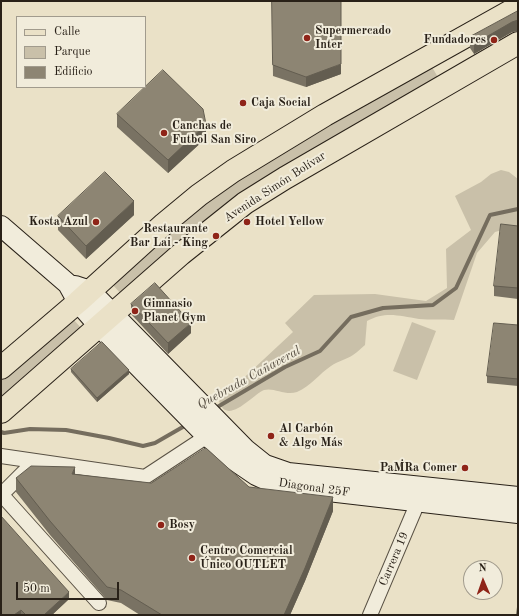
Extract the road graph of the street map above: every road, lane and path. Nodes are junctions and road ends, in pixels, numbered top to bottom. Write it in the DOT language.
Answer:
graph roads {
  1 [pos="518,7"];
  2 [pos="518,44"];
  3 [pos="1,226"];
  4 [pos="78,292"];
  5 [pos="105,320"];
  6 [pos="1,368"];
  7 [pos="1,412"];
  8 [pos="211,427"];
  9 [pos="1,456"];
  10 [pos="34,461"];
  11 [pos="419,494"];
  12 [pos="1,495"];
  13 [pos="518,497"];
  14 [pos="518,513"];
  15 [pos="99,603"];
  16 [pos="370,615"];
  1 -- 4 [label="main road"];
  2 -- 5 [label="main road, Avenida Simón Bolívar"];
  3 -- 4 [label="street, Diagonal 25F"];
  4 -- 5 [label="street, Diagonal 25F"];
  4 -- 6 [label="main road"];
  5 -- 7 [label="main road, Avenida Simón Bolívar"];
  5 -- 8 [label="street, Diagonal 25F"];
  8 -- 10 [label="street"];
  8 -- 11 [label="street, Diagonal 25F"];
  9 -- 10 [label="street"];
  10 -- 12 [label="street"];
  11 -- 13 [label="street, Diagonal 25F"];
  11 -- 14 [label="street, Diagonal 25F"];
  11 -- 16 [label="street, Carrera 19"];
  12 -- 15 [label="street"];
}
